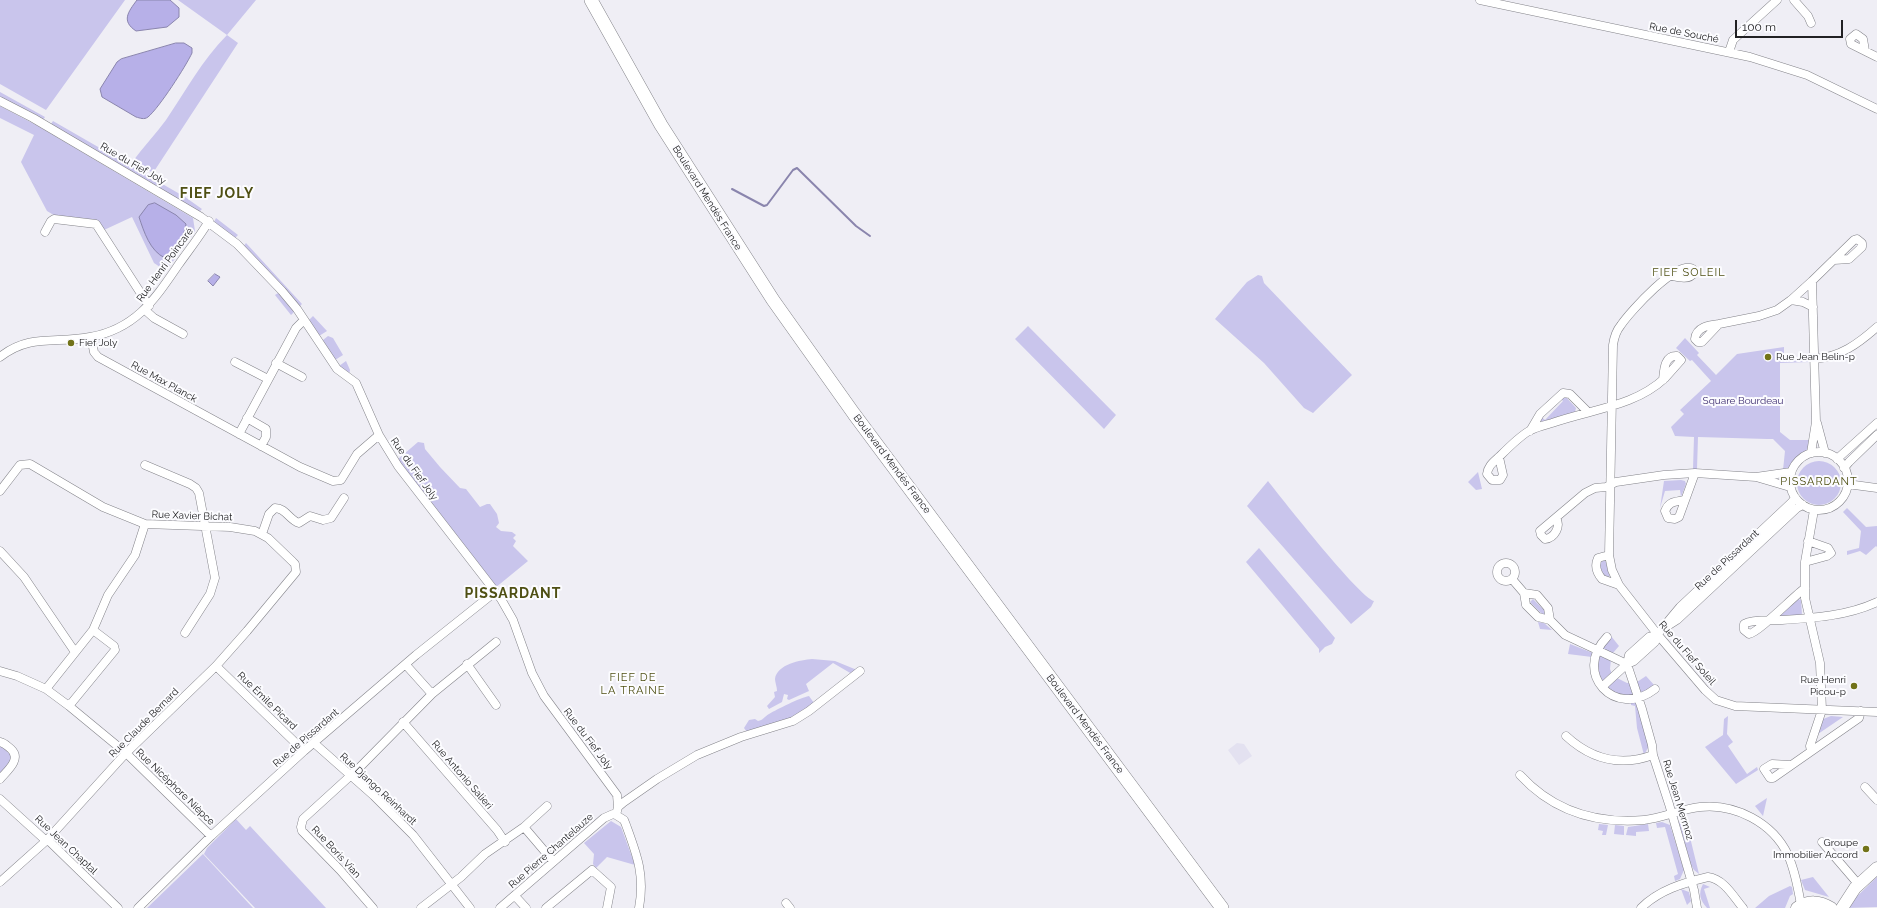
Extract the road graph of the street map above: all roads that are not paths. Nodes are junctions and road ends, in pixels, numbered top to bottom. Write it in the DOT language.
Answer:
graph roads {
  1 [pos="591,0"];
  2 [pos="597,0"];
  3 [pos="1480,0"];
  4 [pos="1777,0"];
  5 [pos="1794,0"];
  6 [pos="1810,23"];
  7 [pos="1865,51"];
  8 [pos="1729,52"];
  9 [pos="1877,56"];
  10 [pos="0,101"];
  11 [pos="1877,109"];
  12 [pos="209,222"];
  13 [pos="45,232"];
  14 [pos="1834,260"];
  15 [pos="1668,275"];
  16 [pos="1812,281"];
  17 [pos="1791,300"];
  18 [pos="1813,307"];
  19 [pos="147,308"];
  20 [pos="304,320"];
  21 [pos="1719,324"];
  22 [pos="1877,327"];
  23 [pos="183,334"];
  24 [pos="91,337"];
  25 [pos="0,357"];
  26 [pos="1814,359"];
  27 [pos="236,362"];
  28 [pos="276,363"];
  29 [pos="302,377"];
  30 [pos="268,378"];
  31 [pos="1663,380"];
  32 [pos="1611,406"];
  33 [pos="1587,411"];
  34 [pos="247,418"];
  35 [pos="1816,422"];
  36 [pos="1877,423"];
  37 [pos="1530,430"];
  38 [pos="238,434"];
  39 [pos="379,435"];
  40 [pos="1877,435"];
  41 [pos="1867,438"];
  42 [pos="261,446"];
  43 [pos="1811,453"];
  44 [pos="1825,453"];
  45 [pos="1499,457"];
  46 [pos="1837,459"];
  47 [pos="145,465"];
  48 [pos="1844,468"];
  49 [pos="1792,472"];
  50 [pos="1695,473"];
  51 [pos="1756,477"];
  52 [pos="1847,484"];
  53 [pos="1610,485"];
  54 [pos="1790,487"];
  55 [pos="1877,488"];
  56 [pos="0,491"];
  57 [pos="1795,497"];
  58 [pos="344,498"];
  59 [pos="1684,500"];
  60 [pos="1803,505"];
  61 [pos="1814,510"];
  62 [pos="1556,518"];
  63 [pos="145,524"];
  64 [pos="206,527"];
  65 [pos="262,534"];
  66 [pos="1808,541"];
  67 [pos="0,551"];
  68 [pos="1609,555"];
  69 [pos="1806,562"];
  70 [pos="296,572"];
  71 [pos="1512,579"];
  72 [pos="1619,585"];
  73 [pos="1805,588"];
  74 [pos="495,592"];
  75 [pos="1524,593"];
  76 [pos="1877,602"];
  77 [pos="1809,618"];
  78 [pos="1550,620"];
  79 [pos="93,630"];
  80 [pos="1661,631"];
  81 [pos="185,633"];
  82 [pos="1607,637"];
  83 [pos="496,642"];
  84 [pos="1597,650"];
  85 [pos="75,652"];
  86 [pos="467,664"];
  87 [pos="1627,664"];
  88 [pos="406,665"];
  89 [pos="216,666"];
  90 [pos="0,671"];
  91 [pos="860,671"];
  92 [pos="1602,687"];
  93 [pos="46,689"];
  94 [pos="1655,689"];
  95 [pos="432,694"];
  96 [pos="1639,699"];
  97 [pos="496,705"];
  98 [pos="69,706"];
  99 [pos="1822,710"];
  100 [pos="1862,711"];
  101 [pos="1877,712"];
  102 [pos="403,722"];
  103 [pos="1566,736"];
  104 [pos="0,742"];
  105 [pos="314,743"];
  106 [pos="304,751"];
  107 [pos="1811,751"];
  108 [pos="126,753"];
  109 [pos="1653,755"];
  110 [pos="1790,765"];
  111 [pos="1520,775"];
  112 [pos="351,776"];
  113 [pos="0,779"];
  114 [pos="1865,787"];
  115 [pos="0,799"];
  116 [pos="1877,800"];
  117 [pos="547,806"];
  118 [pos="617,811"];
  119 [pos="1671,814"];
  120 [pos="524,827"];
  121 [pos="211,836"];
  122 [pos="47,840"];
  123 [pos="505,842"];
  124 [pos="1822,842"];
  125 [pos="553,862"];
  126 [pos="1877,868"];
  127 [pos="1692,881"];
  128 [pos="0,882"];
  129 [pos="452,884"];
  130 [pos="1857,886"];
  131 [pos="515,896"];
  132 [pos="1799,906"];
  133 [pos="1828,906"];
  134 [pos="1224,907"];
  135 [pos="118,908"];
  136 [pos="138,908"];
  137 [pos="373,908"];
  138 [pos="421,908"];
  139 [pos="470,908"];
  140 [pos="500,908"];
  141 [pos="526,908"];
  142 [pos="546,908"];
  143 [pos="607,908"];
  144 [pos="639,908"];
  145 [pos="1641,908"];
  146 [pos="1697,908"];
  147 [pos="1743,908"];
  148 [pos="1842,908"];
  1 -- 134 [label="main road, Boulevard Mendès France"];
  2 -- 134 [label="main road, Boulevard Mendès France"];
  3 -- 8 [label="street, Rue de Souché"];
  4 -- 8 [label="street"];
  5 -- 6 [label="street"];
  7 -- 9 [label="street"];
  8 -- 11 [label="street, Rue de Souché"];
  10 -- 12 [label="street, Rue du Fief Joly"];
  12 -- 19 [label="street, Rue Henri Poincaré"];
  12 -- 20 [label="street, Rue du Fief Joly"];
  13 -- 19 [label="street"];
  14 -- 16 [label="street"];
  15 -- 32 [label="street, Rue du Fief Soleil"];
  16 -- 17 [label="street"];
  16 -- 18 [label="street"];
  17 -- 18 [label="street"];
  17 -- 21 [label="street"];
  18 -- 26 [label="street"];
  19 -- 23 [label="street"];
  19 -- 24 [label="street, Rue Henri Poincaré"];
  20 -- 28 [label="street"];
  20 -- 39 [label="street, Rue du Fief Joly"];
  22 -- 26 [label="street"];
  24 -- 25 [label="street, Rue Henri Poincaré"];
  24 -- 38 [label="street, Rue Max Planck"];
  26 -- 35 [label="street"];
  27 -- 30 [label="street"];
  28 -- 29 [label="street"];
  28 -- 30 [label="street"];
  30 -- 34 [label="street"];
  31 -- 32 [label="street"];
  32 -- 33 [label="street"];
  32 -- 53 [label="street, Rue du Fief Soleil"];
  33 -- 37 [label="street"];
  33 -- 37 [label="street"];
  34 -- 38 [label="street"];
  34 -- 42 [label="street"];
  35 -- 43 [label="street"];
  35 -- 44 [label="street"];
  36 -- 41 [label="street"];
  37 -- 45 [label="street"];
  38 -- 42 [label="street, Rue Max Planck"];
  39 -- 42 [label="street, Rue Max Planck"];
  39 -- 74 [label="street, Rue du Fief Joly"];
  40 -- 41 [label="street"];
  41 -- 46 [label="street"];
  41 -- 48 [label="street"];
  43 -- 44 [label="street"];
  43 -- 49 [label="street"];
  44 -- 46 [label="street"];
  46 -- 48 [label="street"];
  47 -- 64 [label="street"];
  48 -- 52 [label="street"];
  49 -- 51 [label="street"];
  49 -- 54 [label="street"];
  50 -- 51 [label="street"];
  50 -- 53 [label="street"];
  50 -- 59 [label="street"];
  51 -- 54 [label="street"];
  52 -- 55 [label="street"];
  52 -- 61 [label="street"];
  53 -- 62 [label="street"];
  53 -- 68 [label="street, Rue du Fief Soleil"];
  54 -- 57 [label="street"];
  56 -- 63 [label="street, Rue Xavier Bichat"];
  57 -- 60 [label="street"];
  57 -- 80 [label="street, Rue de Pissardant"];
  58 -- 65 [label="street"];
  60 -- 61 [label="street"];
  60 -- 80 [label="street, Rue de Pissardant"];
  61 -- 66 [label="street"];
  63 -- 64 [label="street, Rue Xavier Bichat"];
  63 -- 79 [label="street"];
  64 -- 65 [label="street, Rue Xavier Bichat"];
  64 -- 81 [label="street"];
  65 -- 70 [label="street, Rue Xavier Bichat"];
  66 -- 69 [label="street"];
  66 -- 69 [label="street"];
  67 -- 85 [label="street"];
  68 -- 72 [label="street, Rue du Fief Soleil"];
  68 -- 72 [label="street, Rue du Fief Soleil"];
  69 -- 73 [label="street"];
  70 -- 89 [label="street, Rue Claude Bernard"];
  71 -- 75 [label="street"];
  72 -- 80 [label="street, Rue du Fief Soleil"];
  73 -- 77 [label="street"];
  73 -- 77 [label="street"];
  74 -- 88 [label="street, Rue de Pissardant"];
  74 -- 118 [label="street, Rue du Fief Joly"];
  75 -- 78 [label="street"];
  75 -- 78 [label="street"];
  76 -- 77 [label="street"];
  77 -- 99 [label="street"];
  78 -- 84 [label="street"];
  79 -- 85 [label="street"];
  79 -- 98 [label="street"];
  80 -- 87 [label="street"];
  80 -- 99 [label="street, Rue du Fief Soleil"];
  82 -- 84 [label="street"];
  83 -- 86 [label="street"];
  84 -- 87 [label="street"];
  84 -- 92 [label="street"];
  85 -- 93 [label="street"];
  86 -- 95 [label="street"];
  86 -- 97 [label="street"];
  87 -- 92 [label="street"];
  87 -- 96 [label="street, Rue Jean Mermoz"];
  88 -- 95 [label="street"];
  88 -- 105 [label="street, Rue de Pissardant"];
  89 -- 106 [label="street, Rue Émile Picard"];
  89 -- 108 [label="street, Rue Claude Bernard"];
  90 -- 93 [label="street"];
  91 -- 118 [label="street, Rue Pierre Chantelauze"];
  92 -- 96 [label="street"];
  93 -- 98 [label="street, Rue Nicéphore Nièpce"];
  94 -- 96 [label="street"];
  95 -- 102 [label="street"];
  96 -- 109 [label="street, Rue Jean Mermoz"];
  98 -- 108 [label="street, Rue Nicéphore Nièpce"];
  99 -- 100 [label="street, Rue du Fief Soleil"];
  99 -- 107 [label="street"];
  100 -- 101 [label="street, Rue du Fief Soleil"];
  100 -- 107 [label="street"];
  102 -- 112 [label="street"];
  102 -- 123 [label="street, Rue Antonio Salieri"];
  103 -- 109 [label="street"];
  104 -- 113 [label="street"];
  105 -- 106 [label="street, Rue de Pissardant"];
  105 -- 112 [label="street, Rue Django Reinhardt"];
  106 -- 121 [label="street, Rue de Pissardant"];
  107 -- 110 [label="street"];
  108 -- 121 [label="street, Rue Nicéphore Nièpce"];
  108 -- 122 [label="street, Rue Claude Bernard"];
  109 -- 119 [label="street, Rue Jean Mermoz"];
  111 -- 119 [label="street"];
  112 -- 129 [label="street, Rue Django Reinhardt"];
  112 -- 137 [label="street, Rue Boris Vian"];
  114 -- 116 [label="street"];
  115 -- 122 [label="street, Rue Jean Chaptal"];
  117 -- 120 [label="street"];
  118 -- 125 [label="street, Rue Pierre Chantelauze"];
  118 -- 144 [label="street, Rue du Fief Joly"];
  119 -- 127 [label="street, Rue Jean Mermoz"];
  119 -- 132 [label="street"];
  120 -- 123 [label="street"];
  120 -- 125 [label="street"];
  121 -- 136 [label="street, Rue de Pissardant"];
  122 -- 128 [label="street, Rue Claude Bernard"];
  122 -- 135 [label="street, Rue Jean Chaptal"];
  123 -- 129 [label="street"];
  124 -- 130 [label="street"];
  125 -- 131 [label="street, Rue Pierre Chantelauze"];
  126 -- 130 [label="main road"];
  127 -- 145 [label="street"];
  127 -- 146 [label="street, Rue Jean Mermoz"];
  127 -- 147 [label="street"];
  129 -- 138 [label="street"];
  129 -- 139 [label="street, Rue Django Reinhardt"];
  130 -- 133 [label="main road"];
  130 -- 148 [label="main road"];
  131 -- 140 [label="street, Rue Pierre Chantelauze"];
  131 -- 141 [label="street"];
  132 -- 133 [label="main road"];
  142 -- 143 [label="street"];
}
